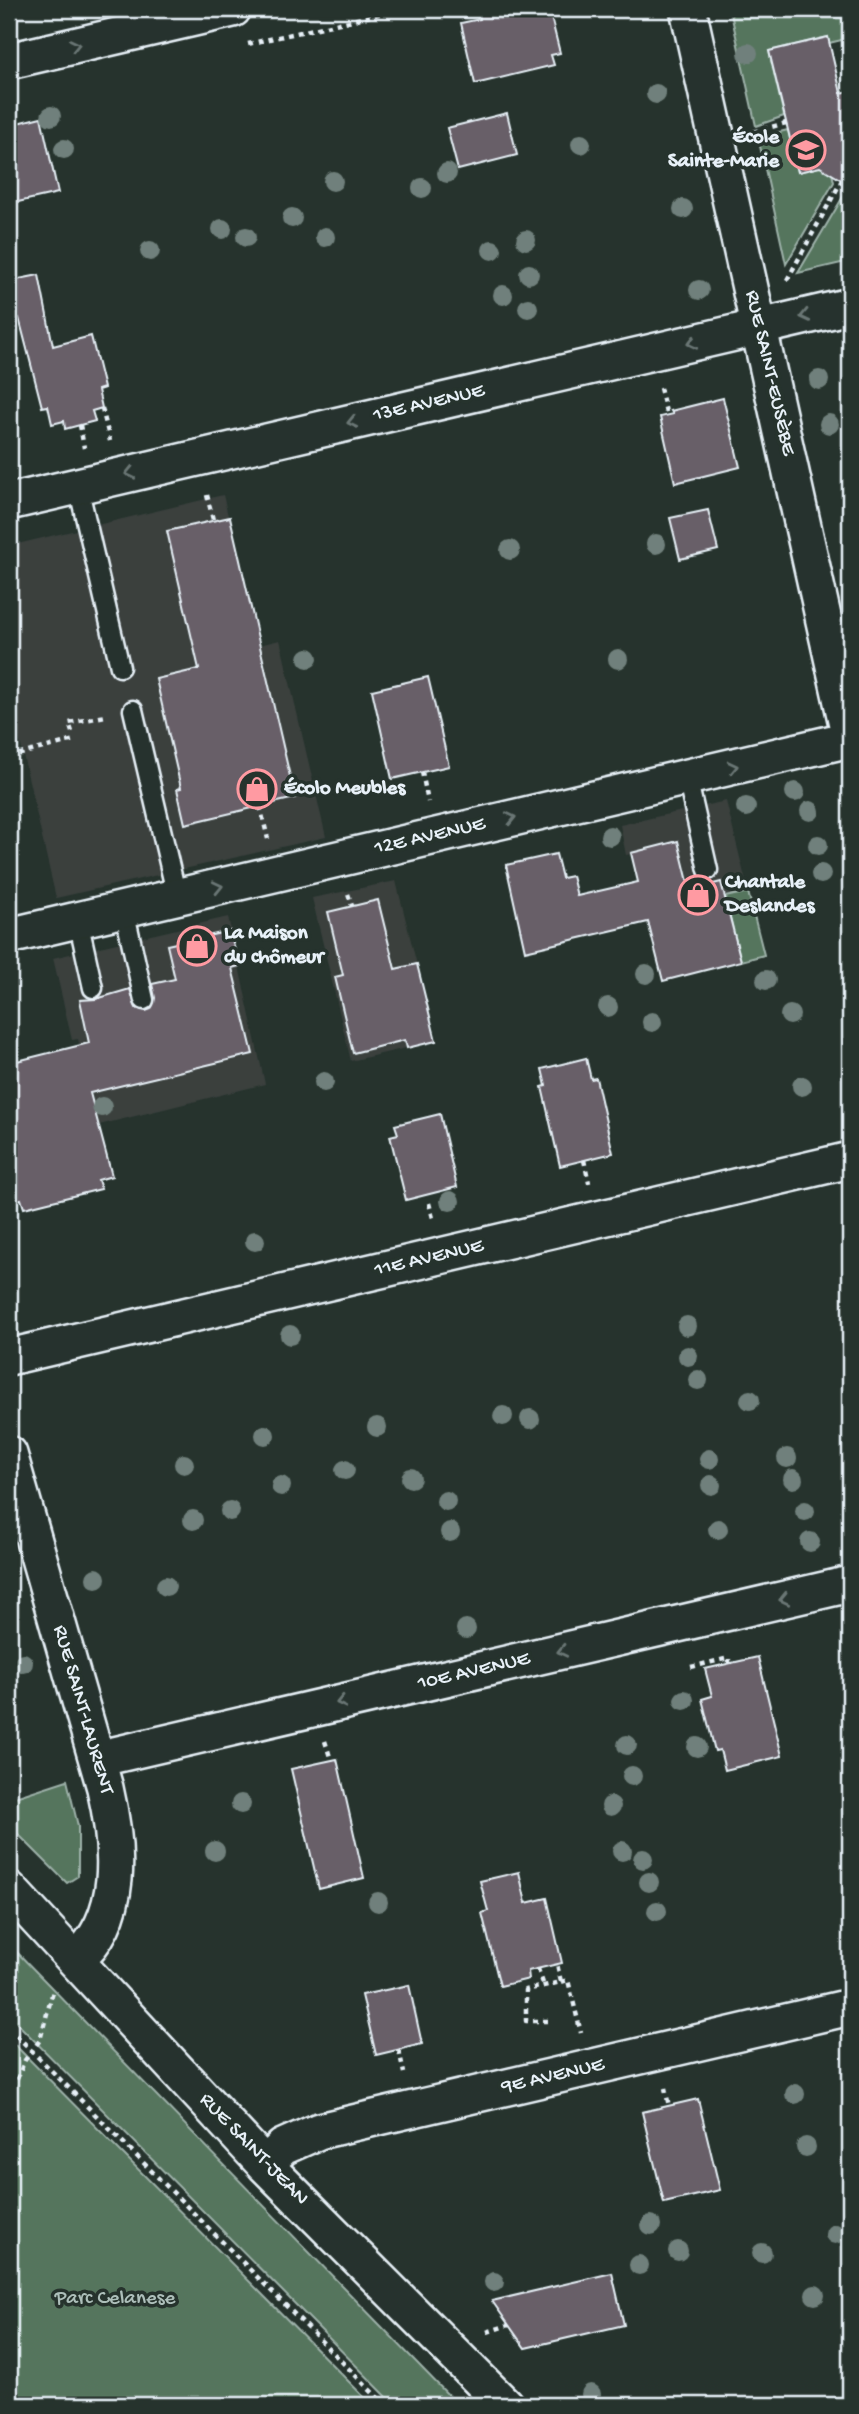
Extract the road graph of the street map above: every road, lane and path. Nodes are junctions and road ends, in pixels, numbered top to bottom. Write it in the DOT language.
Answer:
graph roads {
  1 [pos="233,9"];
  2 [pos="688,9"];
  3 [pos="9,61"];
  4 [pos="9,100"];
  5 [pos="15,123"];
  6 [pos="786,123"];
  7 [pos="751,132"];
  8 [pos="842,180"];
  9 [pos="787,280"];
  10 [pos="850,306"];
  11 [pos="759,327"];
  12 [pos="660,387"];
  13 [pos="667,416"];
  14 [pos="78,486"];
  15 [pos="207,495"];
  16 [pos="9,502"];
  17 [pos="213,520"];
  18 [pos="120,667"];
  19 [pos="133,710"];
  20 [pos="72,732"];
  21 [pos="850,738"];
  22 [pos="74,740"];
  23 [pos="9,757"];
  24 [pos="687,777"];
  25 [pos="260,806"];
  26 [pos="270,849"];
  27 [pos="708,870"];
  28 [pos="177,897"];
  29 [pos="124,909"];
  30 [pos="78,920"];
  31 [pos="9,936"];
  32 [pos="93,988"];
  33 [pos="144,1000"];
  34 [pos="850,1160"];
  35 [pos="9,1357"];
  36 [pos="9,1454"];
  37 [pos="850,1584"];
  38 [pos="729,1664"];
  39 [pos="691,1667"];
  40 [pos="324,1735"];
  41 [pos="97,1759"];
  42 [pos="331,1760"];
  43 [pos="9,1889"];
  44 [pos="75,1960"];
  45 [pos="557,1964"];
  46 [pos="538,1969"];
  47 [pos="544,1986"];
  48 [pos="54,1990"];
  49 [pos="850,2007"];
  50 [pos="548,2021"];
  51 [pos="9,2028"];
  52 [pos="31,2051"];
  53 [pos="662,2077"];
  54 [pos="9,2098"];
  55 [pos="668,2106"];
  56 [pos="265,2165"];
  57 [pos="509,2325"];
  58 [pos="487,2332"];
  59 [pos="385,2405"];
  60 [pos="505,2405"];
  3 -- 1 [label="street, one-way"];
  2 -- 11 [label="street, RUE SAINT-EUSÈBE"];
  4 -- 5 [label="path"];
  6 -- 7 [label="path"];
  8 -- 9 [label="path"];
  10 -- 11 [label="street, 13E AVENUE, one-way"];
  11 -- 14 [label="street, 13E AVENUE, one-way"];
  11 -- 21 [label="street, RUE SAINT-EUSÈBE"];
  12 -- 13 [label="path"];
  14 -- 16 [label="street, 13E AVENUE"];
  14 -- 18 [label="lane"];
  15 -- 17 [label="path"];
  19 -- 20 [label="path"];
  19 -- 28 [label="lane"];
  24 -- 21 [label="street, 12E AVENUE, one-way"];
  22 -- 23 [label="path"];
  24 -- 27 [label="lane"];
  28 -- 24 [label="street, 12E AVENUE, one-way"];
  25 -- 26 [label="path"];
  28 -- 29 [label="street, 12E AVENUE"];
  29 -- 30 [label="street, 12E AVENUE"];
  29 -- 33 [label="lane"];
  30 -- 31 [label="street, 12E AVENUE"];
  30 -- 32 [label="lane"];
  34 -- 35 [label="street, 11E AVENUE"];
  36 -- 41 [label="street, RUE SAINT-LAURENT"];
  37 -- 41 [label="street, 10E AVENUE, one-way"];
  38 -- 39 [label="path"];
  40 -- 42 [label="path"];
  41 -- 44 [label="street, RUE SAINT-LAURENT"];
  43 -- 44 [label="street, RUE SAINT-JEAN"];
  44 -- 56 [label="street, RUE SAINT-JEAN"];
  45 -- 47 [label="path"];
  46 -- 47 [label="path"];
  47 -- 50 [label="path"];
  48 -- 52 [label="path"];
  49 -- 56 [label="street, 9E AVENUE"];
  51 -- 52 [label="path"];
  52 -- 54 [label="path"];
  52 -- 59 [label="path"];
  53 -- 55 [label="path"];
  56 -- 60 [label="street, RUE SAINT-JEAN"];
  57 -- 58 [label="path"];
}
